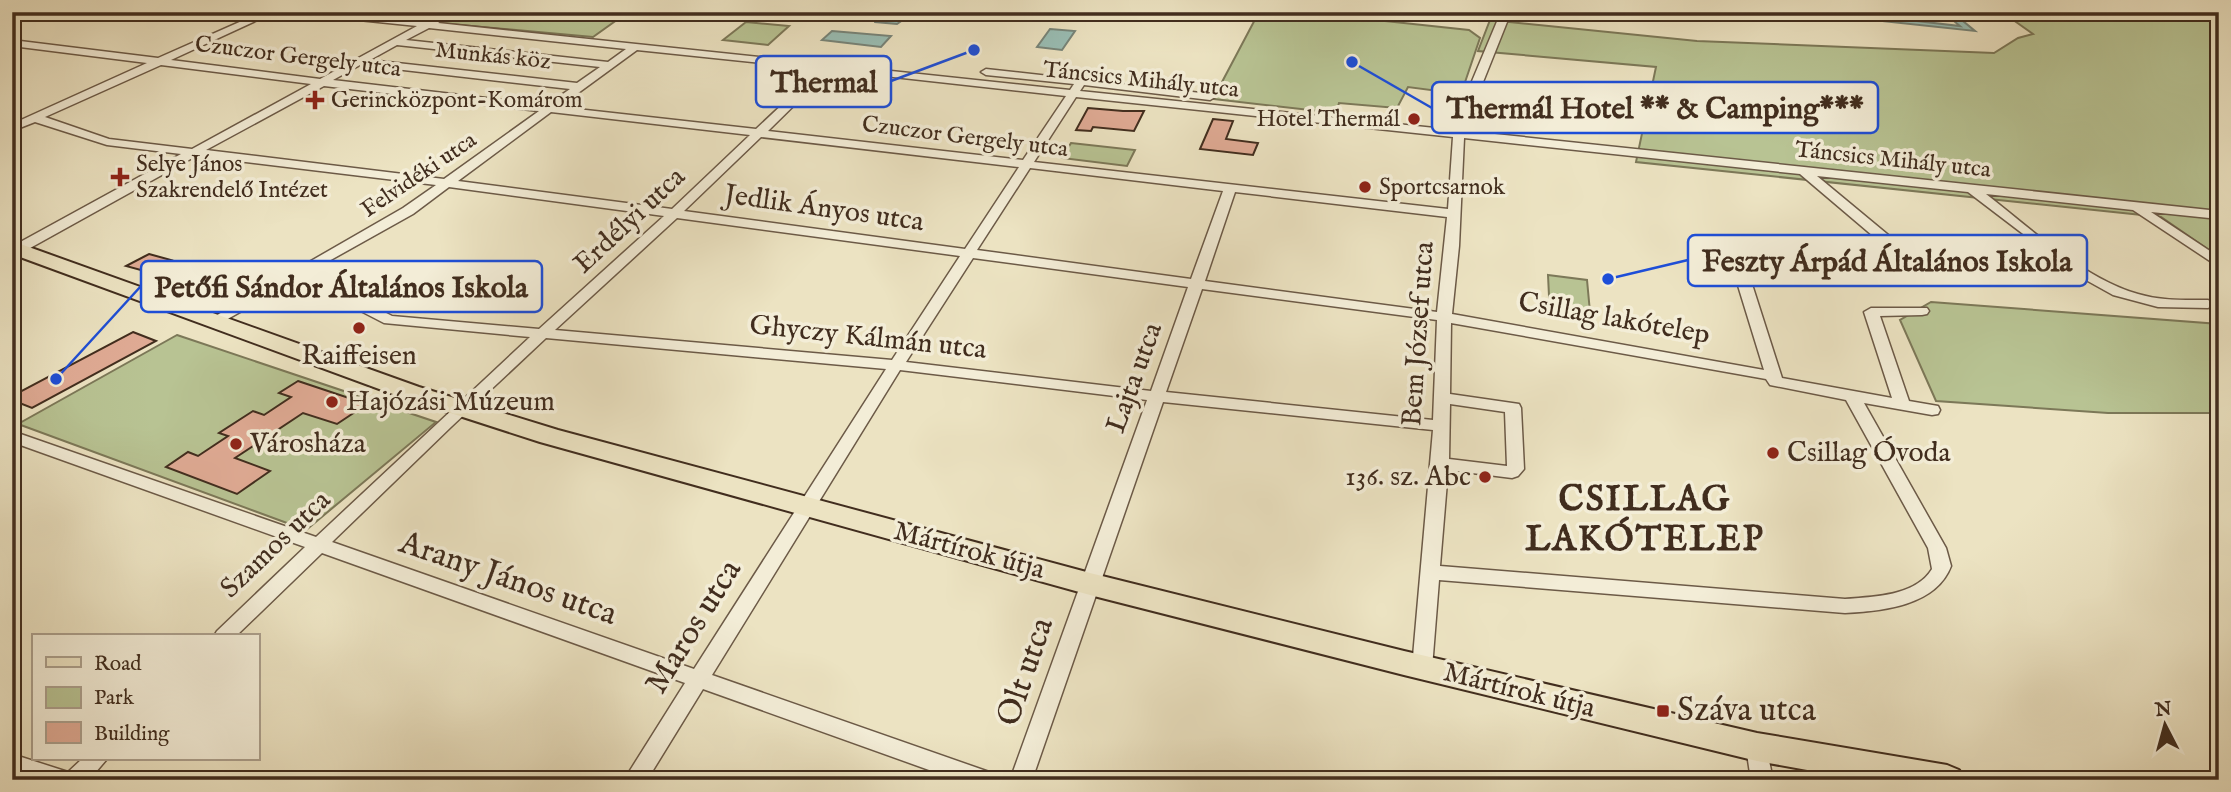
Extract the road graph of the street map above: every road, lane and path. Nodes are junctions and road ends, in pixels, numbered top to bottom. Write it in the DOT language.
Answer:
graph roads {
  1 [pos="19,12"];
  2 [pos="270,12"];
  3 [pos="310,12"];
  4 [pos="450,12"];
  5 [pos="1506,12"];
  6 [pos="12,16"];
  7 [pos="426,25"];
  8 [pos="396,42"];
  9 [pos="12,43"];
  10 [pos="637,45"];
  11 [pos="163,61"];
  12 [pos="357,62"];
  13 [pos="611,65"];
  14 [pos="829,66"];
  15 [pos="986,72"];
  16 [pos="320,82"];
  17 [pos="582,87"];
  18 [pos="1077,87"];
  19 [pos="1210,97"];
  20 [pos="553,107"];
  21 [pos="35,118"];
  22 [pos="12,128"];
  23 [pos="757,133"];
  24 [pos="1459,135"];
  25 [pos="196,152"];
  26 [pos="1026,165"];
  27 [pos="1804,172"];
  28 [pos="448,183"];
  29 [pos="1230,189"];
  30 [pos="1973,190"];
  31 [pos="2137,208"];
  32 [pos="674,214"];
  33 [pos="1454,214"];
  34 [pos="2219,215"];
  35 [pos="15,248"];
  36 [pos="1735,253"];
  37 [pos="969,254"];
  38 [pos="2219,263"];
  39 [pos="302,271"];
  40 [pos="1992,282"];
  41 [pos="1197,284"];
  42 [pos="2208,304"];
  43 [pos="1922,310"];
  44 [pos="1444,317"];
  45 [pos="212,322"];
  46 [pos="546,333"];
  47 [pos="896,365"];
  48 [pos="1773,376"];
  49 [pos="1156,396"];
  50 [pos="1852,396"];
  51 [pos="1441,398"];
  52 [pos="1902,405"];
  53 [pos="461,409"];
  54 [pos="1932,410"];
  55 [pos="1440,426"];
  56 [pos="12,436"];
  57 [pos="1440,463"];
  58 [pos="806,507"];
  59 [pos="318,546"];
  60 [pos="1430,572"];
  61 [pos="1090,584"];
  62 [pos="226,634"];
  63 [pos="1422,668"];
  64 [pos="700,679"];
  65 [pos="1757,747"];
  66 [pos="95,760"];
  67 [pos="12,763"];
  68 [pos="65,780"];
  69 [pos="74,780"];
  70 [pos="635,780"];
  71 [pos="984,780"];
  72 [pos="1021,780"];
  73 [pos="1762,780"];
  74 [pos="1947,780"];
  1 -- 6 [label="main road"];
  2 -- 11 [label="street"];
  3 -- 7 [label="street, Táncsics Mihály utca"];
  4 -- 7 [label="street"];
  5 -- 24 [label="street, Bem József utca"];
  7 -- 8 [label="street"];
  7 -- 10 [label="street, Táncsics Mihály utca"];
  8 -- 12 [label="street"];
  8 -- 13 [label="street"];
  9 -- 11 [label="street, Czuczor Gergely utca"];
  10 -- 13 [label="street, Felvidéki utca"];
  10 -- 14 [label="street, Táncsics Mihály utca"];
  11 -- 16 [label="street, Czuczor Gergely utca"];
  11 -- 21 [label="street"];
  12 -- 16 [label="street"];
  12 -- 17 [label="street, Munkás köz"];
  13 -- 17 [label="street, Felvidéki utca"];
  14 -- 18 [label="street, Táncsics Mihály utca"];
  14 -- 23 [label="street, Erdélyi utca"];
  15 -- 18 [label="street"];
  16 -- 20 [label="street, Czuczor Gergely utca"];
  16 -- 25 [label="street"];
  17 -- 20 [label="street, Felvidéki utca"];
  18 -- 19 [label="street"];
  18 -- 24 [label="street, Táncsics Mihály utca"];
  18 -- 26 [label="street, Maros utca"];
  20 -- 23 [label="street, Czuczor Gergely utca"];
  20 -- 28 [label="street, Felvidéki utca"];
  21 -- 22 [label="street"];
  21 -- 25 [label="street, Jedlik Ányos utca"];
  23 -- 26 [label="street, Czuczor Gergely utca"];
  23 -- 32 [label="street, Erdélyi utca"];
  24 -- 27 [label="street, Táncsics Mihály utca"];
  24 -- 33 [label="street, Bem József utca"];
  25 -- 28 [label="street, Jedlik Ányos utca"];
  25 -- 35 [label="street"];
  26 -- 29 [label="street, Czuczor Gergely utca"];
  26 -- 37 [label="street, Maros utca"];
  27 -- 30 [label="street, Táncsics Mihály utca"];
  27 -- 40 [label="street"];
  28 -- 32 [label="street, Jedlik Ányos utca"];
  28 -- 39 [label="street, Felvidéki utca"];
  29 -- 33 [label="street, Czuczor Gergely utca"];
  29 -- 41 [label="street, Lajta utca"];
  30 -- 31 [label="street, Táncsics Mihály utca"];
  30 -- 42 [label="street"];
  31 -- 34 [label="street, Táncsics Mihály utca"];
  31 -- 38 [label="street"];
  32 -- 37 [label="street, Jedlik Ányos utca"];
  32 -- 46 [label="street, Erdélyi utca"];
  33 -- 44 [label="street, Bem József utca"];
  35 -- 45 [label="main road, Mártírok útja"];
  36 -- 48 [label="street, Csillag lakótelep"];
  37 -- 41 [label="street, Jedlik Ányos utca"];
  37 -- 47 [label="street, Maros utca"];
  39 -- 45 [label="street, Felvidéki utca"];
  39 -- 46 [label="street, Ghyczy Kálmán utca"];
  41 -- 44 [label="street, Jedlik Ányos utca"];
  41 -- 49 [label="street, Lajta utca"];
  43 -- 52 [label="street"];
  44 -- 48 [label="street, Csillag lakótelep"];
  44 -- 51 [label="street, Bem József utca"];
  45 -- 53 [label="main road, Mártírok útja"];
  46 -- 47 [label="street, Ghyczy Kálmán utca"];
  46 -- 53 [label="street, Erdélyi utca"];
  47 -- 49 [label="street, Ghyczy Kálmán utca"];
  47 -- 58 [label="street, Maros utca"];
  48 -- 50 [label="street, Csillag lakótelep"];
  49 -- 55 [label="street, Ghyczy Kálmán utca"];
  49 -- 61 [label="street, Lajta utca"];
  50 -- 52 [label="street, Csillag lakótelep"];
  50 -- 60 [label="street"];
  51 -- 55 [label="street, Bem József utca"];
  51 -- 57 [label="street"];
  52 -- 54 [label="street, Csillag lakótelep"];
  53 -- 58 [label="main road, Mártírok útja"];
  53 -- 59 [label="street, Szamos utca"];
  55 -- 57 [label="street, Bem József utca"];
  56 -- 59 [label="street, Arany János utca"];
  57 -- 60 [label="street, Bem József utca"];
  58 -- 61 [label="main road, Mártírok útja"];
  58 -- 64 [label="street, Maros utca"];
  59 -- 62 [label="street, Szamos utca"];
  59 -- 64 [label="street, Arany János utca"];
  60 -- 63 [label="street, Bem József utca"];
  61 -- 63 [label="main road, Mártírok útja"];
  61 -- 72 [label="street, Olt utca"];
  63 -- 65 [label="main road, Mártírok útja"];
  64 -- 70 [label="street, Maros utca"];
  64 -- 71 [label="street, Arany János utca"];
  65 -- 73 [label="street"];
  65 -- 74 [label="main road, Mártírok útja"];
  66 -- 69 [label="street"];
  67 -- 68 [label="street"];
}
